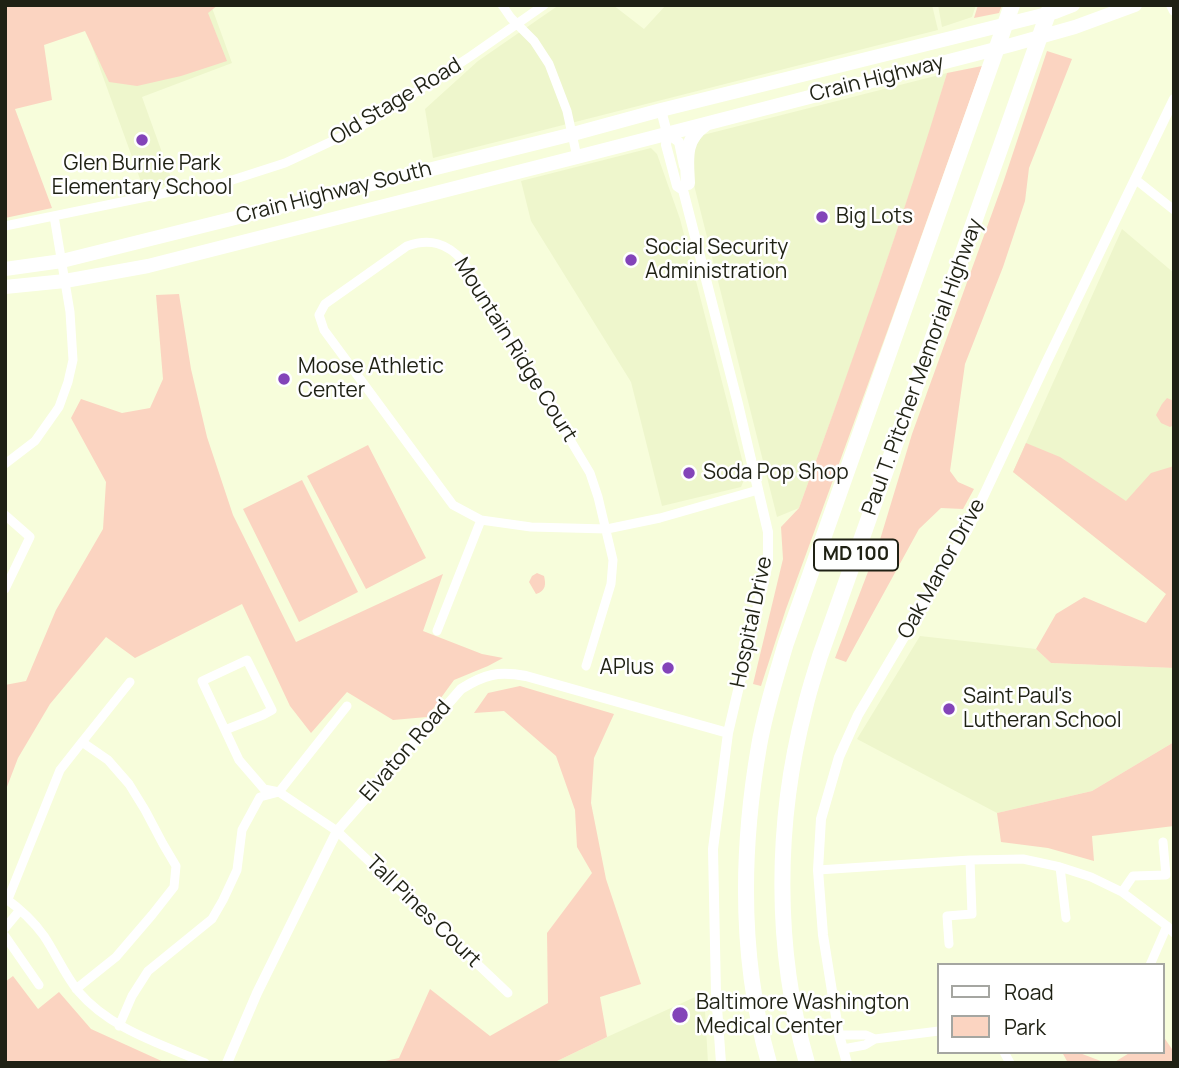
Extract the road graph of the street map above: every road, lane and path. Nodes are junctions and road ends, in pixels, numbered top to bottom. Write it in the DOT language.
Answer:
graph roads {
  1 [pos="502,5"];
  2 [pos="544,5"];
  3 [pos="1012,5"];
  4 [pos="1051,5"];
  5 [pos="1073,5"];
  6 [pos="1135,5"];
  7 [pos="1171,5"];
  8 [pos="1174,11"];
  9 [pos="517,24"];
  10 [pos="1173,102"];
  11 [pos="661,110"];
  12 [pos="709,122"];
  13 [pos="667,133"];
  14 [pos="573,134"];
  15 [pos="617,146"];
  16 [pos="577,157"];
  17 [pos="1135,179"];
  18 [pos="686,187"];
  19 [pos="1174,210"];
  20 [pos="54,216"];
  21 [pos="5,226"];
  22 [pos="62,261"];
  23 [pos="5,269"];
  24 [pos="65,281"];
  25 [pos="5,287"];
  26 [pos="5,464"];
  27 [pos="758,490"];
  28 [pos="5,515"];
  29 [pos="481,520"];
  30 [pos="607,529"];
  31 [pos="5,589"];
  32 [pos="437,632"];
  33 [pos="586,666"];
  34 [pos="130,681"];
  35 [pos="347,706"];
  36 [pos="225,730"];
  37 [pos="729,733"];
  38 [pos="82,742"];
  39 [pos="279,792"];
  40 [pos="337,831"];
  41 [pos="1163,842"];
  42 [pos="970,860"];
  43 [pos="1060,867"];
  44 [pos="818,870"];
  45 [pos="1122,892"];
  46 [pos="6,898"];
  47 [pos="20,910"];
  48 [pos="1066,918"];
  49 [pos="5,928"];
  50 [pos="1171,929"];
  51 [pos="5,936"];
  52 [pos="949,944"];
  53 [pos="1151,963"];
  54 [pos="39,985"];
  55 [pos="76,989"];
  56 [pos="508,993"];
  57 [pos="119,1026"];
  58 [pos="937,1031"];
  59 [pos="839,1035"];
  60 [pos="875,1039"];
  61 [pos="843,1049"];
  62 [pos="205,1063"];
  63 [pos="227,1063"];
  64 [pos="721,1063"];
  65 [pos="769,1063"];
  66 [pos="807,1063"];
  67 [pos="847,1063"];
  1 -- 9 [label="street"];
  2 -- 9 [label="street, Old Stage Road"];
  3 -- 65 [label="highway, Paul T. Pitcher Memorial Highway / MD 100"];
  4 -- 66 [label="highway, Paul T. Pitcher Memorial Highway / MD 100"];
  5 -- 11 [label="main road, Crain Highway"];
  6 -- 12 [label="main road, Crain Highway"];
  7 -- 8 [label="street"];
  9 -- 14 [label="street"];
  9 -- 20 [label="street, Old Stage Road"];
  10 -- 17 [label="street, Oak Manor Drive"];
  11 -- 13 [label="street, Hospital Drive"];
  11 -- 14 [label="main road, Crain Highway South"];
  12 -- 13 [label="main road, Crain Highway"];
  12 -- 18 [label="main road"];
  13 -- 15 [label="main road, Crain Highway"];
  13 -- 18 [label="street, Hospital Drive"];
  14 -- 16 [label="street"];
  14 -- 22 [label="main road, Crain Highway South"];
  15 -- 16 [label="main road, Crain Highway South"];
  16 -- 24 [label="main road, Crain Highway South"];
  17 -- 19 [label="street"];
  17 -- 44 [label="street, Oak Manor Drive"];
  18 -- 27 [label="street, Hospital Drive"];
  20 -- 21 [label="street, Old Stage Road"];
  20 -- 22 [label="street"];
  22 -- 23 [label="main road, Crain Highway South"];
  22 -- 24 [label="street"];
  24 -- 25 [label="main road, Crain Highway South"];
  24 -- 26 [label="street"];
  27 -- 30 [label="street"];
  27 -- 37 [label="street, Hospital Drive"];
  28 -- 31 [label="street"];
  29 -- 30 [label="street"];
  29 -- 30 [label="street, Mountain Ridge Court"];
  29 -- 32 [label="street"];
  30 -- 33 [label="street"];
  34 -- 38 [label="street"];
  35 -- 39 [label="street"];
  36 -- 36 [label="street, Tall Pines Court"];
  36 -- 39 [label="street, Tall Pines Court"];
  37 -- 40 [label="street, Elvaton Road"];
  37 -- 64 [label="street, Hospital Drive"];
  38 -- 46 [label="street"];
  38 -- 55 [label="street"];
  39 -- 40 [label="street, Tall Pines Court"];
  39 -- 57 [label="street"];
  40 -- 56 [label="street, Tall Pines Court"];
  40 -- 63 [label="street, Elvaton Road"];
  41 -- 45 [label="street"];
  42 -- 43 [label="street"];
  42 -- 44 [label="street"];
  42 -- 52 [label="street"];
  43 -- 45 [label="street"];
  43 -- 48 [label="street"];
  44 -- 59 [label="street, Oak Manor Drive"];
  45 -- 50 [label="street"];
  46 -- 47 [label="street"];
  47 -- 49 [label="street"];
  47 -- 55 [label="street"];
  50 -- 53 [label="street"];
  51 -- 54 [label="street"];
  55 -- 57 [label="street"];
  57 -- 62 [label="street"];
  58 -- 60 [label="street"];
  59 -- 60 [label="street"];
  59 -- 61 [label="street, Oak Manor Drive"];
  60 -- 61 [label="street"];
  61 -- 67 [label="street, Oak Manor Drive"];
}
